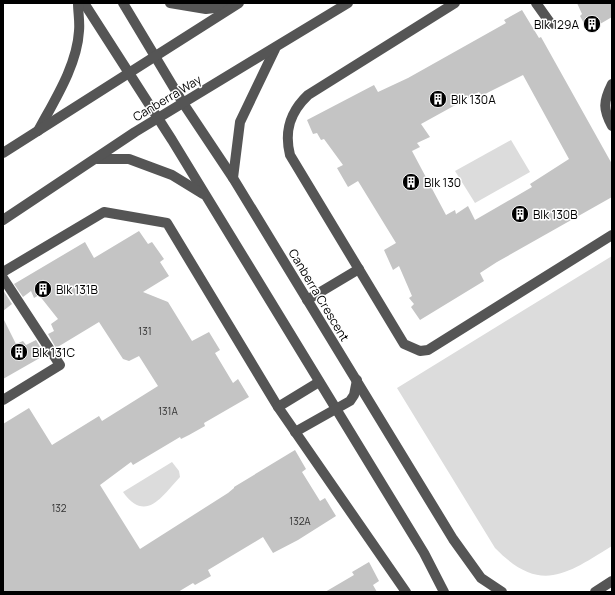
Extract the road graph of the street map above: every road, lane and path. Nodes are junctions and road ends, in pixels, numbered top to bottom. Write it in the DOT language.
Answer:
graph roads {
  1 [pos="78,3"];
  2 [pos="84,3"];
  3 [pos="123,3"];
  4 [pos="170,3"];
  5 [pos="348,3"];
  6 [pos="455,3"];
  7 [pos="536,3"];
  8 [pos="237,4"];
  9 [pos="551,24"];
  10 [pos="275,49"];
  11 [pos="156,57"];
  12 [pos="131,74"];
  13 [pos="612,84"];
  14 [pos="183,103"];
  15 [pos="158,119"];
  16 [pos="612,126"];
  17 [pos="38,131"];
  18 [pos="3,154"];
  19 [pos="97,159"];
  20 [pos="234,178"];
  21 [pos="205,195"];
  22 [pos="3,220"];
  23 [pos="612,235"];
  24 [pos="358,269"];
  25 [pos="3,272"];
  26 [pos="3,278"];
  27 [pos="307,300"];
  28 [pos="357,380"];
  29 [pos="319,382"];
  30 [pos="3,400"];
  31 [pos="278,407"];
  32 [pos="336,409"];
  33 [pos="296,432"];
  34 [pos="612,581"];
  35 [pos="406,592"];
  36 [pos="444,592"];
  37 [pos="502,592"];
  38 [pos="595,592"];
  1 -- 17 [label="street"];
  2 -- 12 [label="street"];
  3 -- 11 [label="street, Canberra Crescent"];
  4 -- 8 [label="street"];
  5 -- 10 [label="street, Canberra Way"];
  6 -- 24 [label="street"];
  7 -- 9 [label="street"];
  8 -- 11 [label="street"];
  10 -- 14 [label="street, Canberra Way"];
  10 -- 20 [label="street"];
  11 -- 12 [label="street"];
  11 -- 14 [label="street, Canberra Crescent"];
  12 -- 15 [label="street"];
  12 -- 17 [label="street"];
  13 -- 16 [label="street"];
  14 -- 15 [label="street, Canberra Way"];
  14 -- 20 [label="street, Canberra Crescent"];
  15 -- 19 [label="street, Canberra Way"];
  15 -- 21 [label="street"];
  17 -- 18 [label="street"];
  19 -- 21 [label="street"];
  19 -- 22 [label="street, Canberra Way"];
  20 -- 27 [label="street, Canberra Crescent"];
  21 -- 29 [label="street"];
  23 -- 24 [label="street"];
  24 -- 27 [label="street"];
  25 -- 31 [label="street"];
  26 -- 30 [label="street"];
  27 -- 28 [label="street, Canberra Crescent"];
  28 -- 32 [label="street"];
  28 -- 37 [label="street, Canberra Crescent"];
  29 -- 31 [label="street"];
  29 -- 32 [label="street"];
  31 -- 33 [label="street"];
  32 -- 33 [label="street"];
  32 -- 36 [label="street"];
  33 -- 35 [label="street"];
  34 -- 38 [label="street"];
}
